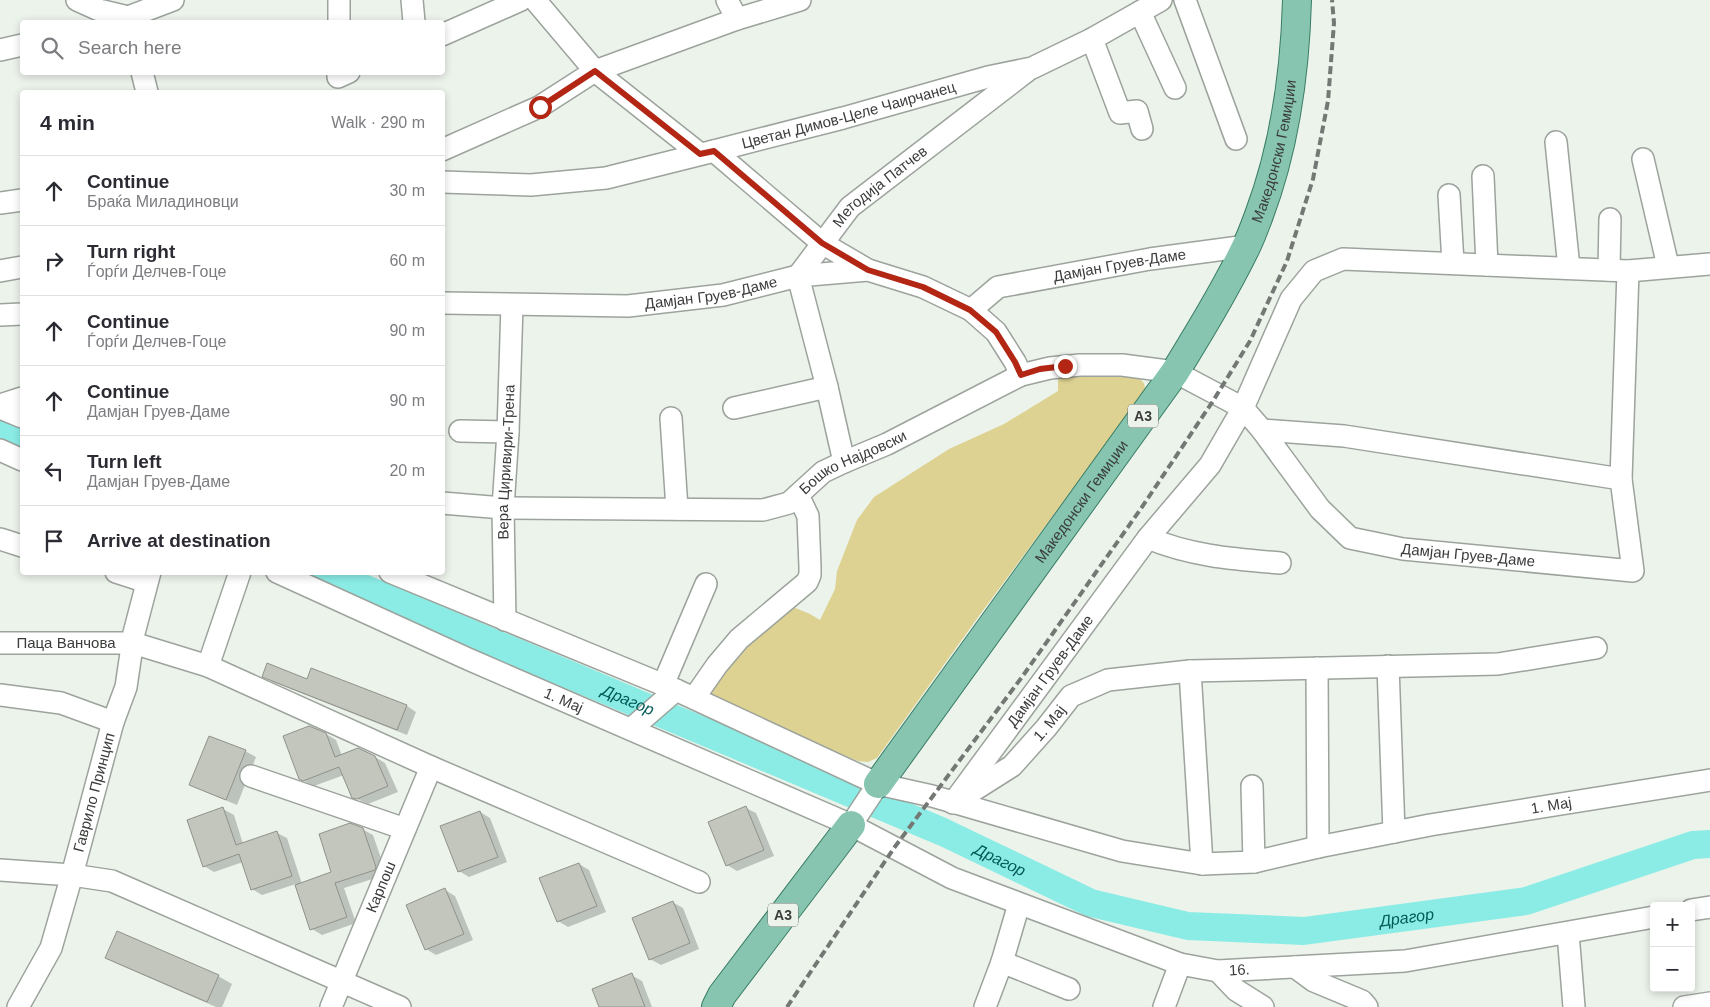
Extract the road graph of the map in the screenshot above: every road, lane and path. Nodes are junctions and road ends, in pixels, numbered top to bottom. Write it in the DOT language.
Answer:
graph roads {
  1 [pos="77,0"];
  2 [pos="173,0"];
  3 [pos="339,0"];
  4 [pos="412,0"];
  5 [pos="521,0"];
  6 [pos="535,0"];
  7 [pos="800,0"];
  8 [pos="1161,0"];
  9 [pos="1185,0"];
  10 [pos="1297,0"];
  11 [pos="732,9"];
  12 [pos="1140,12"];
  13 [pos="113,19"];
  14 [pos="339,20"];
  15 [pos="414,20"];
  16 [pos="445,34"];
  17 [pos="1092,39"];
  18 [pos="20,45"];
  19 [pos="0,50"];
  20 [pos="595,71"];
  21 [pos="143,75"];
  22 [pos="994,85"];
  23 [pos="1175,88"];
  24 [pos="146,90"];
  25 [pos="1142,129"];
  26 [pos="1236,139"];
  27 [pos="1556,142"];
  28 [pos="445,149"];
  29 [pos="707,152"];
  30 [pos="1643,159"];
  31 [pos="1483,176"];
  32 [pos="445,182"];
  33 [pos="1449,195"];
  34 [pos="20,200"];
  35 [pos="0,203"];
  36 [pos="1610,219"];
  37 [pos="822,243"];
  38 [pos="1247,246"];
  39 [pos="1453,263"];
  40 [pos="1710,264"];
  41 [pos="1487,265"];
  42 [pos="1668,266"];
  43 [pos="20,268"];
  44 [pos="1569,268"];
  45 [pos="868,270"];
  46 [pos="1619,270"];
  47 [pos="0,271"];
  48 [pos="798,276"];
  49 [pos="445,303"];
  50 [pos="512,305"];
  51 [pos="970,310"];
  52 [pos="0,314"];
  53 [pos="20,314"];
  54 [pos="1175,372"];
  55 [pos="1021,375"];
  56 [pos="827,387"];
  57 [pos="20,399"];
  58 [pos="0,406"];
  59 [pos="734,408"];
  60 [pos="1244,408"];
  61 [pos="20,417"];
  62 [pos="671,418"];
  63 [pos="1262,430"];
  64 [pos="460,431"];
  65 [pos="508,432"];
  66 [pos="0,450"];
  67 [pos="20,459"];
  68 [pos="844,462"];
  69 [pos="1621,479"];
  70 [pos="798,495"];
  71 [pos="445,503"];
  72 [pos="502,508"];
  73 [pos="677,509"];
  74 [pos="1148,538"];
  75 [pos="0,539"];
  76 [pos="20,545"];
  77 [pos="1280,563"];
  78 [pos="136,575"];
  79 [pos="239,575"];
  80 [pos="284,575"];
  81 [pos="397,575"];
  82 [pos="149,577"];
  83 [pos="706,584"];
  84 [pos="505,620"];
  85 [pos="0,643"];
  86 [pos="133,643"];
  87 [pos="1596,648"];
  88 [pos="208,666"];
  89 [pos="1388,666"];
  90 [pos="1317,668"];
  91 [pos="1190,671"];
  92 [pos="675,693"];
  93 [pos="0,695"];
  94 [pos="113,722"];
  95 [pos="635,726"];
  96 [pos="431,767"];
  97 [pos="251,776"];
  98 [pos="1710,780"];
  99 [pos="878,784"];
  100 [pos="1252,786"];
  101 [pos="953,803"];
  102 [pos="851,825"];
  103 [pos="405,829"];
  104 [pos="1394,832"];
  105 [pos="1318,847"];
  106 [pos="1254,862"];
  107 [pos="1202,864"];
  108 [pos="0,870"];
  109 [pos="72,875"];
  110 [pos="699,882"];
  111 [pos="1019,904"];
  112 [pos="1710,907"];
  113 [pos="1695,909"];
  114 [pos="1650,918"];
  115 [pos="1568,933"];
  116 [pos="1002,962"];
  117 [pos="1180,964"];
  118 [pos="1295,967"];
  119 [pos="1218,971"];
  120 [pos="342,982"];
  121 [pos="1069,989"];
  122 [pos="1710,1003"];
  123 [pos="18,1007"];
  124 [pos="331,1007"];
  125 [pos="400,1007"];
  126 [pos="716,1007"];
  127 [pos="985,1007"];
  128 [pos="1164,1007"];
  129 [pos="1263,1007"];
  130 [pos="1367,1007"];
  131 [pos="1574,1007"];
  132 [pos="1684,1007"];
  1 -- 13 [label="street"];
  2 -- 13 [label="street"];
  3 -- 14 [label="street"];
  4 -- 15 [label="street"];
  5 -- 16 [label="street"];
  6 -- 20 [label="street"];
  7 -- 11 [label="street"];
  8 -- 12 [label="street, Цветан Димов-Целе Чаирчанец"];
  9 -- 26 [label="street"];
  10 -- 38 [label="main road, Македонски Гемиџии / A3"];
  11 -- 20 [label="street"];
  12 -- 17 [label="street, Цветан Димов-Целе Чаирчанец"];
  12 -- 23 [label="street"];
  17 -- 22 [label="street, Цветан Димов-Целе Чаирчанец"];
  17 -- 25 [label="street"];
  18 -- 19 [label="street"];
  20 -- 28 [label="street"];
  20 -- 29 [label="street"];
  21 -- 24 [label="street"];
  22 -- 29 [label="street, Цветан Димов-Целе Чаирчанец"];
  22 -- 37 [label="street, Методија Патчев"];
  27 -- 44 [label="street"];
  29 -- 32 [label="street, Цветан Димов-Целе Чаирчанец"];
  29 -- 37 [label="street"];
  30 -- 42 [label="street"];
  31 -- 41 [label="street"];
  33 -- 39 [label="street"];
  34 -- 35 [label="street"];
  36 -- 46 [label="street, Дамјан Груев-Даме"];
  37 -- 45 [label="street"];
  37 -- 48 [label="street, Методија Патчев"];
  38 -- 51 [label="street, Дамјан Груев-Даме"];
  38 -- 54 [label="main road, Македонски Гемиџии / A3"];
  39 -- 41 [label="street, Дамјан Груев-Даме"];
  39 -- 60 [label="street, Дамјан Груев-Даме"];
  40 -- 42 [label="street, Дамјан Груев-Даме"];
  41 -- 44 [label="street, Дамјан Груев-Даме"];
  42 -- 46 [label="street, Дамјан Груев-Даме"];
  43 -- 47 [label="street"];
  44 -- 46 [label="street, Дамјан Груев-Даме"];
  45 -- 48 [label="street, Дамјан Груев-Даме"];
  45 -- 51 [label="street, Дамјан Груев-Даме"];
  46 -- 69 [label="street, Дамјан Груев-Даме"];
  48 -- 50 [label="street, Дамјан Груев-Даме"];
  48 -- 56 [label="street"];
  49 -- 50 [label="street, Дамјан Груев-Даме"];
  50 -- 65 [label="street, Вера Циривири-Трена"];
  51 -- 55 [label="street, Дамјан Груев-Даме"];
  52 -- 53 [label="street"];
  54 -- 55 [label="street, Дамјан Груев-Даме"];
  54 -- 60 [label="street, Дамјан Груев-Даме"];
  54 -- 99 [label="main road, Македонски Гемиџии / A3"];
  55 -- 68 [label="street, Бошко Најдовски"];
  56 -- 59 [label="street"];
  56 -- 68 [label="street"];
  57 -- 58 [label="street"];
  58 -- 61 [label="street"];
  60 -- 63 [label="street, Дамјан Груев-Даме"];
  60 -- 74 [label="street, Дамјан Груев-Даме"];
  62 -- 73 [label="street"];
  63 -- 69 [label="street"];
  63 -- 69 [label="street, Дамјан Груев-Даме"];
  64 -- 65 [label="street"];
  65 -- 72 [label="street, Вера Циривири-Трена"];
  66 -- 67 [label="street"];
  68 -- 70 [label="street, Бошко Најдовски"];
  70 -- 73 [label="street, Бошко Најдовски"];
  70 -- 92 [label="street"];
  71 -- 72 [label="street, Бошко Најдовски"];
  72 -- 73 [label="street, Бошко Најдовски"];
  72 -- 84 [label="street, Вера Циривири-Трена"];
  74 -- 77 [label="street"];
  74 -- 101 [label="street, Дамјан Груев-Даме"];
  75 -- 76 [label="street"];
  78 -- 82 [label="street"];
  79 -- 88 [label="street"];
  80 -- 95 [label="street, 1. Мај"];
  81 -- 84 [label="street, 1. Мај"];
  82 -- 86 [label="street, Гаврило Принцип"];
  83 -- 92 [label="street"];
  84 -- 92 [label="street, 1. Мај"];
  85 -- 86 [label="street, Паца Ванчова"];
  86 -- 88 [label="street, Паца Ванчова"];
  86 -- 94 [label="street, Гаврило Принцип"];
  87 -- 89 [label="street, 1. Мај"];
  88 -- 96 [label="street, Паца Ванчова"];
  89 -- 90 [label="street, 1. Мај"];
  89 -- 104 [label="street"];
  90 -- 91 [label="street, 1. Мај"];
  90 -- 105 [label="street"];
  91 -- 101 [label="street, 1. Мај"];
  91 -- 107 [label="street"];
  92 -- 95 [label="street"];
  92 -- 99 [label="street, 1. Мај"];
  93 -- 94 [label="street"];
  94 -- 109 [label="street, Гаврило Принцип"];
  95 -- 102 [label="street, 1. Мај"];
  96 -- 103 [label="street, Карпош"];
  96 -- 110 [label="street, Паца Ванчова"];
  97 -- 103 [label="street"];
  98 -- 104 [label="street, 1. Мај"];
  99 -- 101 [label="street, 1. Мај"];
  99 -- 102 [label="street, A3"];
  100 -- 106 [label="street"];
  101 -- 107 [label="street, 1. Мај"];
  102 -- 111 [label="street, 16."];
  102 -- 126 [label="main road, A3"];
  103 -- 120 [label="street, Карпош"];
  104 -- 105 [label="street, 1. Мај"];
  105 -- 106 [label="street, 1. Мај"];
  106 -- 107 [label="street, 1. Мај"];
  108 -- 109 [label="street"];
  109 -- 120 [label="street"];
  109 -- 123 [label="street, Гаврило Принцип"];
  111 -- 116 [label="street"];
  111 -- 117 [label="street, 16."];
  112 -- 113 [label="street"];
  114 -- 115 [label="street, 16."];
  115 -- 118 [label="street, 16."];
  115 -- 131 [label="street"];
  116 -- 121 [label="street"];
  116 -- 127 [label="street"];
  117 -- 119 [label="street, 16."];
  117 -- 128 [label="street"];
  118 -- 119 [label="street, 16."];
  118 -- 130 [label="street"];
  119 -- 129 [label="street"];
  120 -- 124 [label="street, Карпош"];
  120 -- 125 [label="street"];
  122 -- 132 [label="street"];
}
